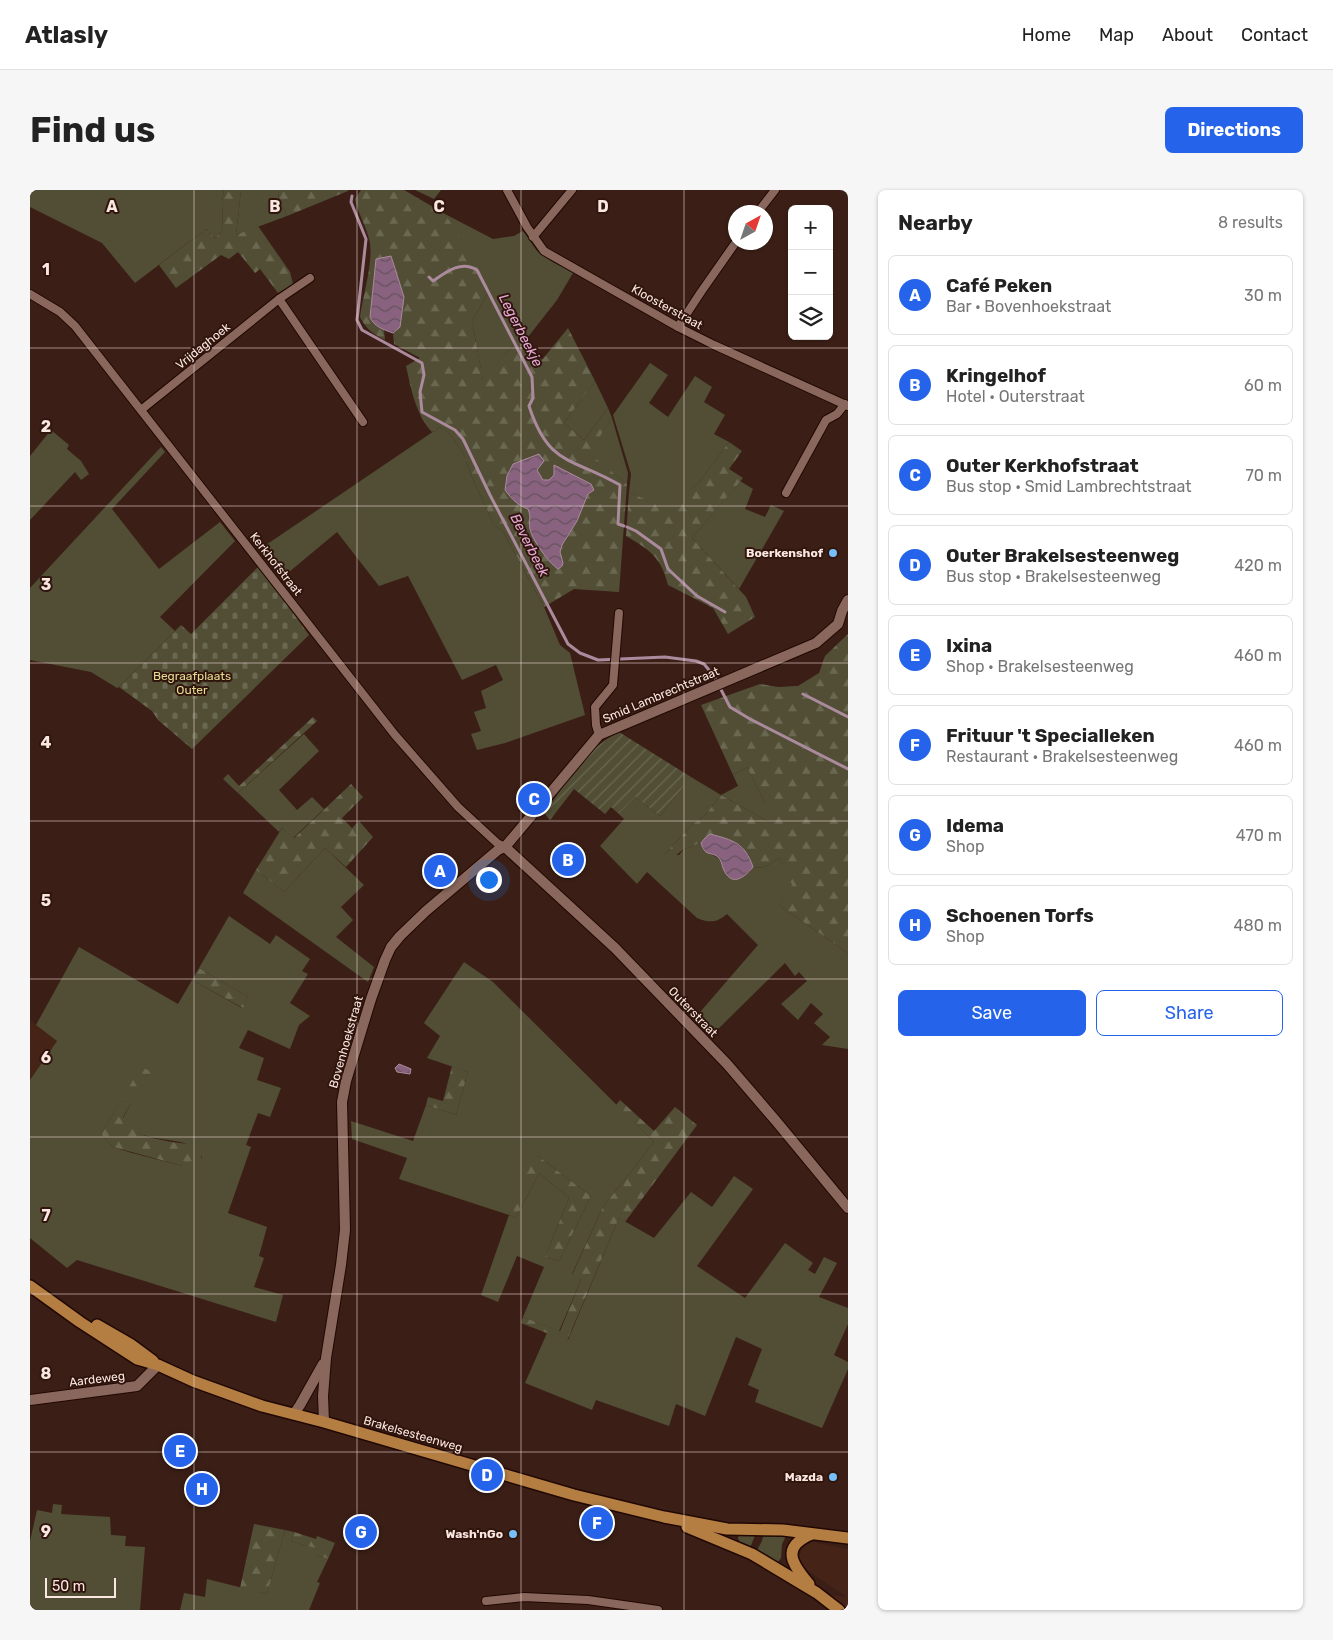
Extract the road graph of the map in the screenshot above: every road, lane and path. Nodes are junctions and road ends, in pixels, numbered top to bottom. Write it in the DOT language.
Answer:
graph roads {
  1 [pos="507,190"];
  2 [pos="572,190"];
  3 [pos="775,190"];
  4 [pos="763,205"];
  5 [pos="533,237"];
  6 [pos="730,250"];
  7 [pos="310,278"];
  8 [pos="30,294"];
  9 [pos="279,299"];
  10 [pos="678,327"];
  11 [pos="846,405"];
  12 [pos="141,410"];
  13 [pos="362,422"];
  14 [pos="786,493"];
  15 [pos="848,600"];
  16 [pos="619,613"];
  17 [pos="599,735"];
  18 [pos="505,847"];
  19 [pos="848,1208"];
  20 [pos="30,1279"];
  21 [pos="30,1286"];
  22 [pos="326,1358"];
  23 [pos="158,1365"];
  24 [pos="30,1400"];
  25 [pos="294,1414"];
  26 [pos="324,1422"];
  27 [pos="664,1517"];
  28 [pos="812,1534"];
  29 [pos="848,1538"];
  30 [pos="817,1593"];
  31 [pos="486,1601"];
  32 [pos="658,1610"];
  33 [pos="839,1610"];
  1 -- 5 [label="street, Kloosterstraat"];
  2 -- 5 [label="street"];
  3 -- 4 [label="street"];
  5 -- 10 [label="street, Kloosterstraat"];
  6 -- 10 [label="street"];
  7 -- 9 [label="street, Vrijdaghoek"];
  8 -- 12 [label="street, Kerkhofstraat"];
  9 -- 12 [label="street, Vrijdaghoek"];
  9 -- 13 [label="street"];
  10 -- 11 [label="street, Kloosterstraat"];
  11 -- 14 [label="street"];
  12 -- 18 [label="street, Kerkhofstraat"];
  15 -- 17 [label="street, Smid Lambrechtstraat"];
  16 -- 17 [label="street"];
  17 -- 18 [label="street, Smid Lambrechtstraat"];
  18 -- 19 [label="street, Outerstraat"];
  18 -- 22 [label="street, Bovenhoekstraat"];
  20 -- 23 [label="main road, Brakelsesteenweg"];
  21 -- 23 [label="main road, Brakelsesteenweg"];
  22 -- 25 [label="street, Bovenhoekstraat"];
  22 -- 26 [label="street, Bovenhoekstraat"];
  23 -- 24 [label="street, Aardeweg"];
  23 -- 25 [label="main road, Brakelsesteenweg"];
  25 -- 26 [label="main road, Brakelsesteenweg"];
  26 -- 27 [label="main road, Brakelsesteenweg"];
  27 -- 28 [label="main road, Brakelsesteenweg"];
  27 -- 30 [label="main road, Brakelsesteenweg"];
  28 -- 29 [label="main road, Brakelsesteenweg"];
  28 -- 30 [label="main road"];
  30 -- 33 [label="main road"];
  31 -- 32 [label="street"];
}
